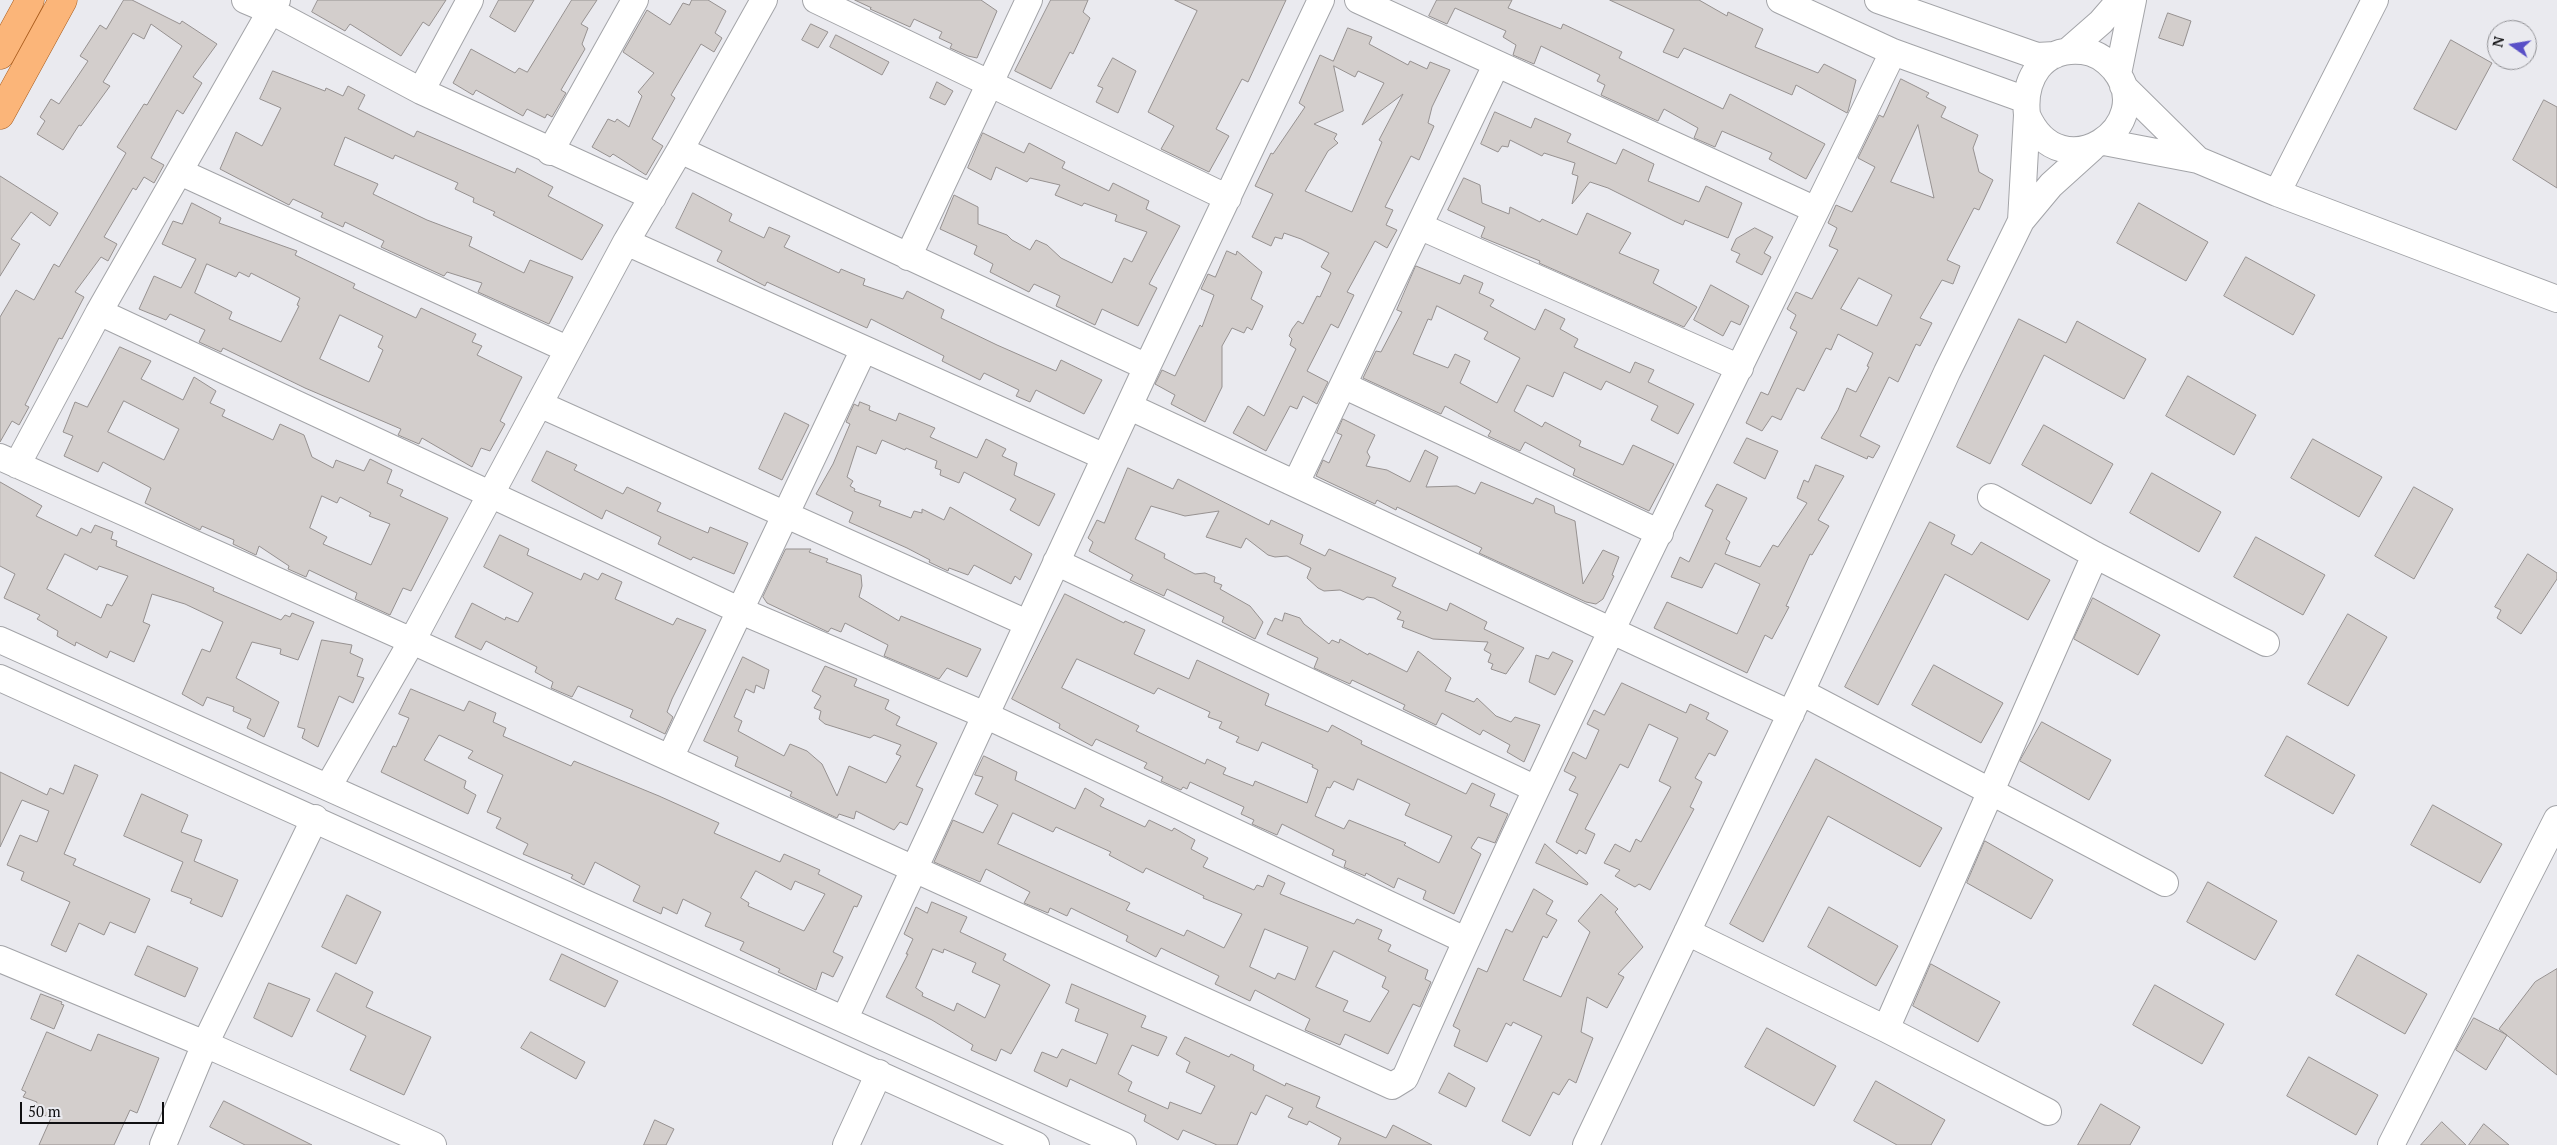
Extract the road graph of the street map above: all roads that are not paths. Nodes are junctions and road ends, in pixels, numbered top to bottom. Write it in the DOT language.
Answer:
graph roads {
  1 [pos="30,0"];
  2 [pos="63,0"];
  3 [pos="245,0"];
  4 [pos="470,0"];
  5 [pos="635,0"];
  6 [pos="764,0"];
  7 [pos="816,0"];
  8 [pos="1029,0"];
  9 [pos="1321,0"];
  10 [pos="1358,0"];
  11 [pos="1780,0"];
  12 [pos="1878,0"];
  13 [pos="2120,0"];
  14 [pos="2133,0"];
  15 [pos="2375,0"];
  16 [pos="274,5"];
  17 [pos="1893,52"];
  18 [pos="2062,52"];
  19 [pos="0,55"];
  20 [pos="1496,65"];
  21 [pos="2121,80"];
  22 [pos="990,83"];
  23 [pos="421,90"];
  24 [pos="2026,108"];
  25 [pos="0,115"];
  26 [pos="2098,145"];
  27 [pos="680,150"];
  28 [pos="550,152"];
  29 [pos="2198,160"];
  30 [pos="180,172"];
  31 [pos="2277,194"];
  32 [pos="653,197"];
  33 [pos="1228,198"];
  34 [pos="1816,210"];
  35 [pos="2021,220"];
  36 [pos="1419,226"];
  37 [pos="626,242"];
  38 [pos="908,257"];
  39 [pos="2557,298"];
  40 [pos="98,312"];
  41 [pos="567,349"];
  42 [pos="864,349"];
  43 [pos="1147,367"];
  44 [pos="1740,368"];
  45 [pos="1343,386"];
  46 [pos="539,404"];
  47 [pos="1130,407"];
  48 [pos="1105,457"];
  49 [pos="8,461"];
  50 [pos="1296,484"];
  51 [pos="489,495"];
  52 [pos="1991,497"];
  53 [pos="785,515"];
  54 [pos="1660,533"];
  55 [pos="2096,555"];
  56 [pos="1056,562"];
  57 [pos="741,611"];
  58 [pos="1027,623"];
  59 [pos="1612,631"];
  60 [pos="0,640"];
  61 [pos="412,641"];
  62 [pos="2266,643"];
  63 [pos="0,678"];
  64 [pos="1796,703"];
  65 [pos="984,715"];
  66 [pos="670,758"];
  67 [pos="328,787"];
  68 [pos="1536,789"];
  69 [pos="1991,790"];
  70 [pos="315,818"];
  71 [pos="2557,819"];
  72 [pos="912,869"];
  73 [pos="2165,883"];
  74 [pos="1687,932"];
  75 [pos="1465,940"];
  76 [pos="0,959"];
  77 [pos="845,1018"];
  78 [pos="1886,1029"];
  79 [pos="205,1044"];
  80 [pos="879,1073"];
  81 [pos="2048,1112"];
  82 [pos="163,1145"];
  83 [pos="433,1145"];
  84 [pos="846,1145"];
  85 [pos="1036,1145"];
  86 [pos="1123,1145"];
  87 [pos="1586,1145"];
  88 [pos="2391,1145"];
  1 -- 19 [label="main road"];
  2 -- 25 [label="main road"];
  3 -- 16 [label="street"];
  4 -- 23 [label="street"];
  5 -- 28 [label="street"];
  6 -- 27 [label="street"];
  7 -- 22 [label="street"];
  8 -- 22 [label="street"];
  9 -- 33 [label="street"];
  10 -- 20 [label="street"];
  11 -- 17 [label="street"];
  12 -- 18 [label="street"];
  13 -- 18 [label="street"];
  14 -- 21 [label="street"];
  15 -- 31 [label="street"];
  16 -- 23 [label="street"];
  16 -- 30 [label="street"];
  17 -- 24 [label="street"];
  17 -- 34 [label="street"];
  18 -- 21 [label="street"];
  18 -- 24 [label="street"];
  20 -- 34 [label="street"];
  20 -- 36 [label="street"];
  21 -- 26 [label="street"];
  21 -- 29 [label="street"];
  22 -- 33 [label="street"];
  22 -- 38 [label="street"];
  23 -- 28 [label="street"];
  24 -- 26 [label="street"];
  24 -- 35 [label="street"];
  26 -- 29 [label="street"];
  26 -- 35 [label="street"];
  27 -- 32 [label="street"];
  27 -- 38 [label="street"];
  28 -- 32 [label="street"];
  29 -- 31 [label="street"];
  30 -- 40 [label="street"];
  30 -- 41 [label="street"];
  31 -- 39 [label="street"];
  32 -- 37 [label="street"];
  33 -- 43 [label="street"];
  34 -- 44 [label="street"];
  35 -- 64 [label="street"];
  36 -- 44 [label="street"];
  36 -- 45 [label="street"];
  37 -- 41 [label="street"];
  37 -- 42 [label="street"];
  38 -- 43 [label="street"];
  40 -- 49 [label="street"];
  40 -- 51 [label="street"];
  41 -- 46 [label="street"];
  42 -- 48 [label="street"];
  42 -- 53 [label="street"];
  43 -- 47 [label="street"];
  44 -- 54 [label="street"];
  45 -- 50 [label="street"];
  45 -- 54 [label="street"];
  46 -- 51 [label="street"];
  46 -- 53 [label="street"];
  47 -- 48 [label="street"];
  47 -- 50 [label="street"];
  48 -- 56 [label="street"];
  49 -- 61 [label="street"];
  50 -- 59 [label="street"];
  51 -- 57 [label="street"];
  51 -- 61 [label="street"];
  52 -- 55 [label="street"];
  53 -- 57 [label="street"];
  53 -- 58 [label="street"];
  54 -- 59 [label="street"];
  55 -- 62 [label="street"];
  55 -- 69 [label="street"];
  56 -- 58 [label="street"];
  56 -- 68 [label="street"];
  57 -- 65 [label="street"];
  57 -- 66 [label="street"];
  58 -- 65 [label="street"];
  59 -- 64 [label="street"];
  59 -- 68 [label="street"];
  60 -- 67 [label="street"];
  61 -- 66 [label="street"];
  61 -- 67 [label="street"];
  63 -- 70 [label="street"];
  64 -- 69 [label="street"];
  64 -- 74 [label="street"];
  65 -- 72 [label="street"];
  65 -- 75 [label="street"];
  66 -- 72 [label="street"];
  67 -- 77 [label="street"];
  68 -- 75 [label="street"];
  69 -- 73 [label="street"];
  69 -- 78 [label="street"];
  70 -- 79 [label="street"];
  70 -- 80 [label="street"];
  71 -- 88 [label="street"];
  72 -- 75 [label="street"];
  72 -- 77 [label="street"];
  74 -- 78 [label="street"];
  74 -- 87 [label="street"];
  76 -- 79 [label="street"];
  77 -- 86 [label="street"];
  78 -- 81 [label="street"];
  79 -- 82 [label="street"];
  79 -- 83 [label="street"];
  80 -- 84 [label="street"];
  80 -- 85 [label="street"];
}
